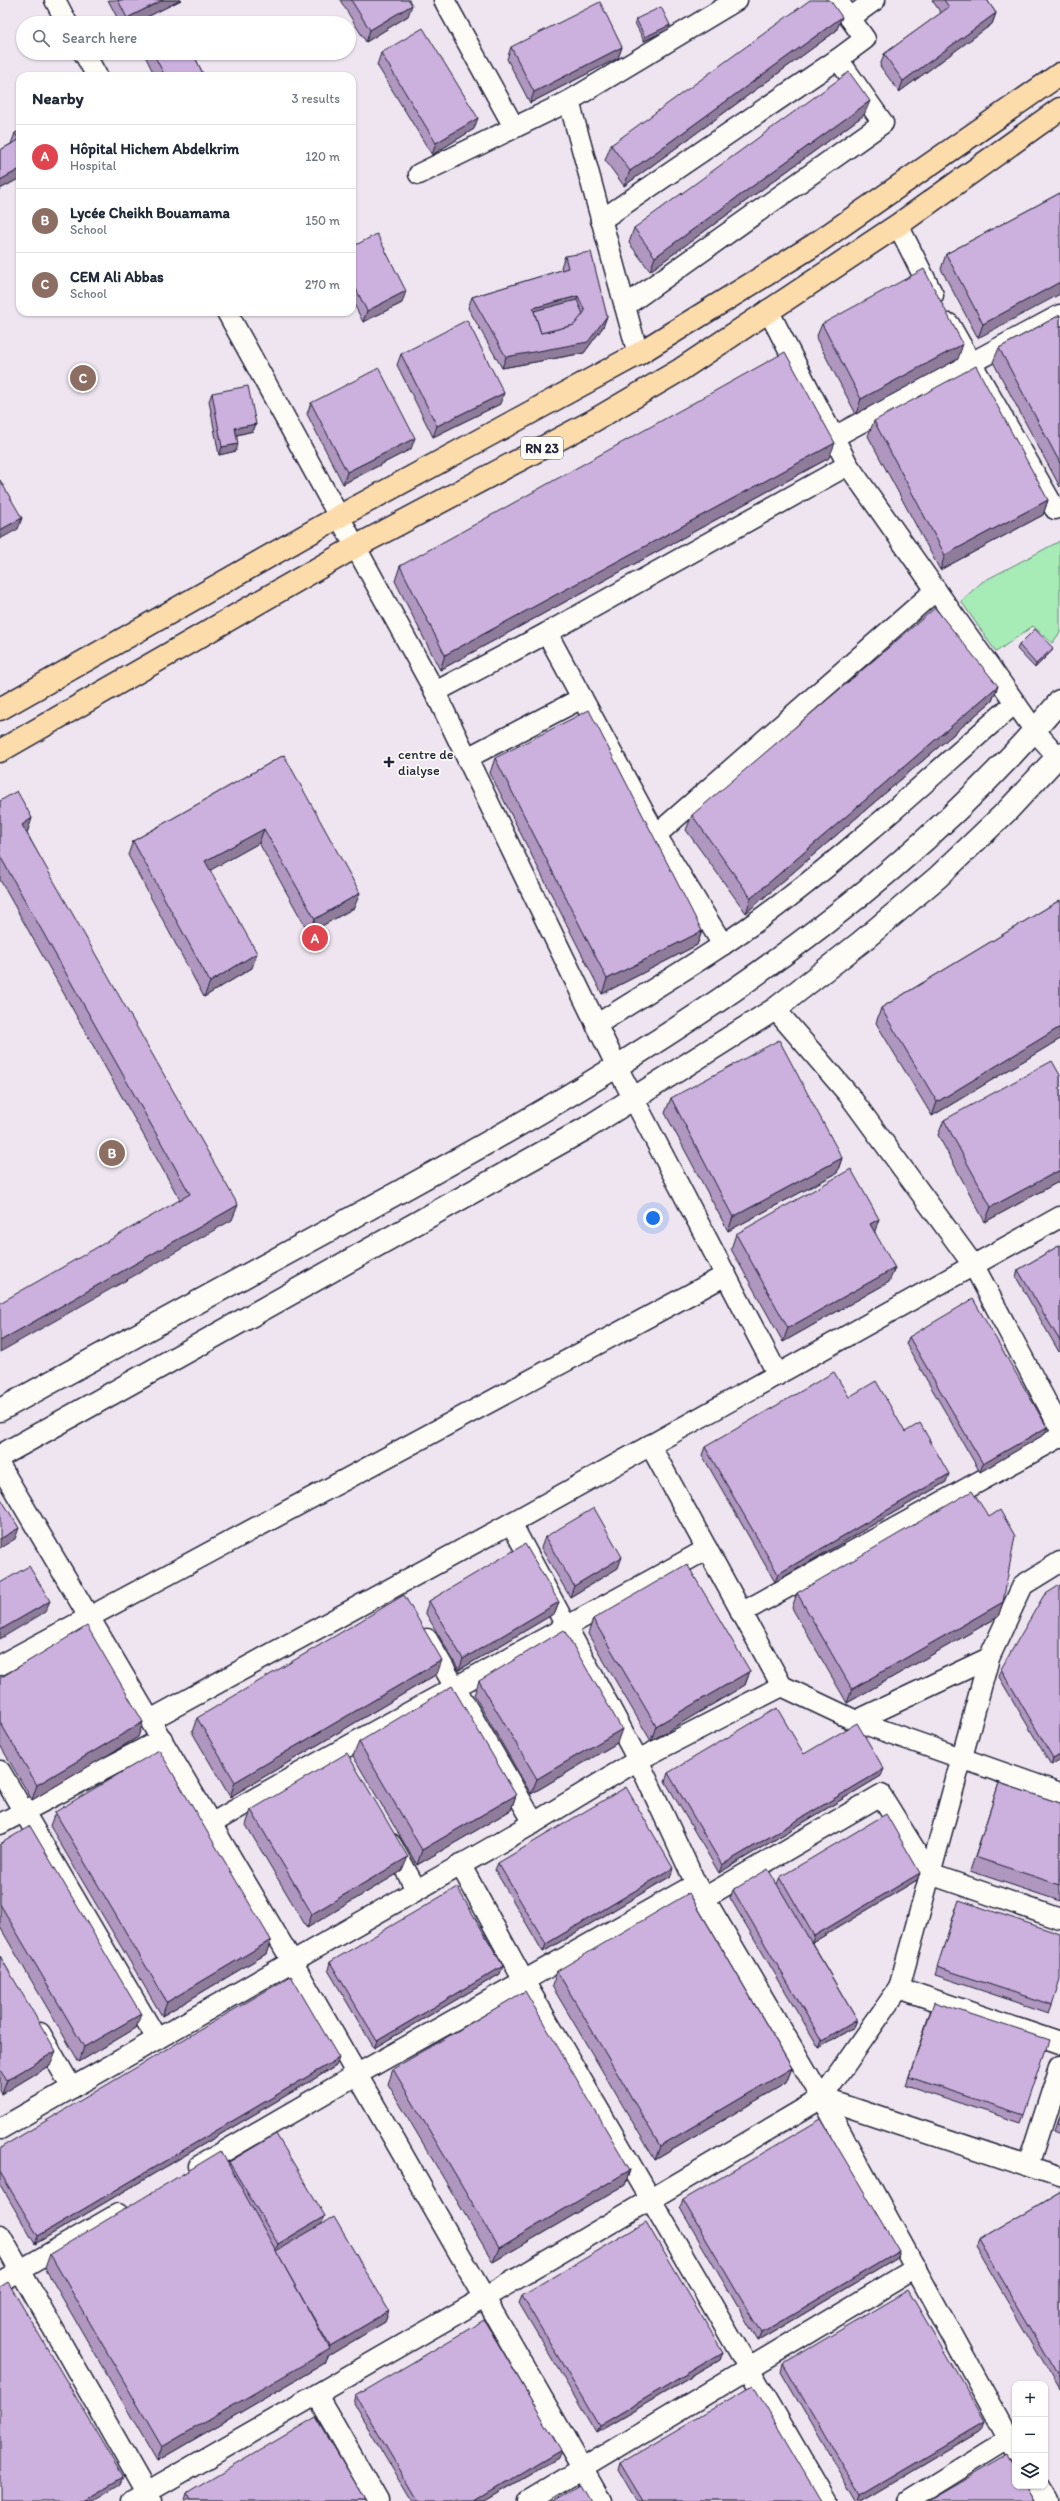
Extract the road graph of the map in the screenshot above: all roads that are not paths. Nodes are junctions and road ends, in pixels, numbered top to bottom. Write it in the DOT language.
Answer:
graph roads {
  1 [pos="55,0"];
  2 [pos="444,0"];
  3 [pos="737,0"];
  4 [pos="837,0"];
  5 [pos="875,0"];
  6 [pos="63,16"];
  7 [pos="850,18"];
  8 [pos="838,59"];
  9 [pos="88,60"];
  10 [pos="95,72"];
  11 [pos="1060,74"];
  12 [pos="569,101"];
  13 [pos="1060,109"];
  14 [pos="514,127"];
  15 [pos="419,174"];
  16 [pos="601,220"];
  17 [pos="898,225"];
  18 [pos="625,306"];
  19 [pos="768,310"];
  20 [pos="1060,315"];
  21 [pos="229,316"];
  22 [pos="638,354"];
  23 [pos="970,362"];
  24 [pos="834,436"];
  25 [pos="848,465"];
  26 [pos="1055,508"];
  27 [pos="340,516"];
  28 [pos="357,546"];
  29 [pos="936,590"];
  30 [pos="548,633"];
  31 [pos="435,692"];
  32 [pos="582,698"];
  33 [pos="1060,701"];
  34 [pos="1015,703"];
  35 [pos="0,709"];
  36 [pos="1035,731"];
  37 [pos="0,750"];
  38 [pos="1059,756"];
  39 [pos="467,758"];
  40 [pos="656,835"];
  41 [pos="723,945"];
  42 [pos="775,1009"];
  43 [pos="596,1025"];
  44 [pos="617,1067"];
  45 [pos="634,1099"];
  46 [pos="1060,1217"];
  47 [pos="974,1266"];
  48 [pos="726,1275"];
  49 [pos="778,1375"];
  50 [pos="0,1410"];
  51 [pos="1060,1428"];
  52 [pos="1060,1437"];
  53 [pos="650,1445"];
  54 [pos="0,1456"];
  55 [pos="0,1466"];
  56 [pos="511,1523"];
  57 [pos="707,1549"];
  58 [pos="1060,1562"];
  59 [pos="741,1613"];
  60 [pos="90,1618"];
  61 [pos="420,1626"];
  62 [pos="568,1627"];
  63 [pos="989,1658"];
  64 [pos="0,1665"];
  65 [pos="782,1686"];
  66 [pos="454,1687"];
  67 [pos="150,1720"];
  68 [pos="856,1722"];
  69 [pos="162,1739"];
  70 [pos="339,1749"];
  71 [pos="961,1759"];
  72 [pos="638,1760"];
  73 [pos="350,1769"];
  74 [pos="0,1771"];
  75 [pos="1060,1793"];
  76 [pos="24,1811"];
  77 [pos="534,1823"];
  78 [pos="0,1824"];
  79 [pos="211,1824"];
  80 [pos="383,1829"];
  81 [pos="460,1864"];
  82 [pos="930,1874"];
  83 [pos="416,1890"];
  84 [pos="700,1891"];
  85 [pos="1060,1919"];
  86 [pos="292,1961"];
  87 [pos="524,1981"];
  88 [pos="899,1988"];
  89 [pos="32,2019"];
  90 [pos="157,2039"];
  91 [pos="1060,2043"];
  92 [pos="1060,2066"];
  93 [pos="356,2075"];
  94 [pos="72,2088"];
  95 [pos="822,2098"];
  96 [pos="0,2129"];
  97 [pos="1028,2166"];
  98 [pos="185,2175"];
  99 [pos="1060,2177"];
  100 [pos="651,2199"];
  101 [pos="137,2203"];
  102 [pos="0,2235"];
  103 [pos="916,2268"];
  104 [pos="20,2271"];
  105 [pos="0,2282"];
  106 [pos="484,2298"];
  107 [pos="749,2369"];
  108 [pos="317,2395"];
  109 [pos="1012,2444"];
  110 [pos="582,2469"];
  111 [pos="1040,2489"];
  112 [pos="143,2498"];
  113 [pos="378,2501"];
  114 [pos="528,2501"];
  115 [pos="601,2501"];
  116 [pos="826,2501"];
  117 [pos="908,2501"];
  118 [pos="1047,2501"];
  1 -- 6 [label="street"];
  2 -- 14 [label="street"];
  3 -- 12 [label="street"];
  4 -- 7 [label="street"];
  5 -- 7 [label="street"];
  7 -- 8 [label="street"];
  8 -- 16 [label="street"];
  8 -- 18 [label="street"];
  9 -- 10 [label="street"];
  11 -- 22 [label="main road, RN 23"];
  12 -- 14 [label="street"];
  12 -- 16 [label="street"];
  13 -- 17 [label="main road, RN 23"];
  14 -- 15 [label="street"];
  16 -- 18 [label="street"];
  17 -- 19 [label="main road, RN 23"];
  17 -- 23 [label="street"];
  18 -- 22 [label="street"];
  19 -- 24 [label="street"];
  19 -- 28 [label="main road, RN 23"];
  20 -- 23 [label="street"];
  21 -- 27 [label="street"];
  22 -- 27 [label="main road, RN 23"];
  23 -- 24 [label="street"];
  23 -- 26 [label="street"];
  24 -- 25 [label="street"];
  25 -- 29 [label="street"];
  25 -- 30 [label="street"];
  27 -- 28 [label="street"];
  27 -- 35 [label="main road, RN 23"];
  28 -- 31 [label="street"];
  28 -- 37 [label="main road, RN 23"];
  29 -- 34 [label="street"];
  29 -- 40 [label="street"];
  30 -- 31 [label="street"];
  30 -- 32 [label="street"];
  31 -- 39 [label="street"];
  32 -- 39 [label="street"];
  32 -- 40 [label="street"];
  33 -- 36 [label="main road"];
  34 -- 36 [label="street"];
  34 -- 41 [label="street"];
  36 -- 38 [label="street"];
  36 -- 44 [label="main road"];
  38 -- 42 [label="main road"];
  39 -- 43 [label="street"];
  40 -- 41 [label="street"];
  41 -- 43 [label="street"];
  42 -- 45 [label="main road"];
  42 -- 47 [label="street"];
  43 -- 44 [label="street"];
  44 -- 45 [label="street"];
  44 -- 50 [label="main road"];
  45 -- 48 [label="street"];
  45 -- 54 [label="main road"];
  46 -- 47 [label="street"];
  47 -- 49 [label="street"];
  47 -- 51 [label="street"];
  48 -- 49 [label="street"];
  48 -- 60 [label="street"];
  49 -- 53 [label="street"];
  52 -- 59 [label="street"];
  53 -- 56 [label="street"];
  53 -- 57 [label="street"];
  55 -- 60 [label="street"];
  56 -- 62 [label="street"];
  56 -- 67 [label="street"];
  57 -- 59 [label="street"];
  57 -- 62 [label="street"];
  58 -- 63 [label="street"];
  59 -- 65 [label="street"];
  60 -- 64 [label="street"];
  60 -- 67 [label="street"];
  61 -- 66 [label="street"];
  62 -- 66 [label="street"];
  62 -- 72 [label="street"];
  63 -- 68 [label="street"];
  63 -- 71 [label="street"];
  65 -- 68 [label="street"];
  65 -- 72 [label="street"];
  66 -- 70 [label="street"];
  66 -- 77 [label="street"];
  67 -- 69 [label="street"];
  68 -- 71 [label="street"];
  69 -- 76 [label="street"];
  69 -- 79 [label="street"];
  70 -- 73 [label="street"];
  70 -- 79 [label="street"];
  71 -- 75 [label="street"];
  71 -- 82 [label="street"];
  72 -- 77 [label="street"];
  72 -- 84 [label="street"];
  74 -- 76 [label="street"];
  76 -- 78 [label="street"];
  76 -- 90 [label="street"];
  77 -- 81 [label="street"];
  79 -- 86 [label="street"];
  80 -- 83 [label="street"];
  81 -- 83 [label="street"];
  81 -- 87 [label="street"];
  82 -- 84 [label="street"];
  82 -- 85 [label="street"];
  82 -- 88 [label="street"];
  83 -- 86 [label="street"];
  84 -- 87 [label="street"];
  84 -- 95 [label="street"];
  86 -- 90 [label="street"];
  86 -- 93 [label="street"];
  87 -- 93 [label="street"];
  87 -- 100 [label="street"];
  88 -- 91 [label="street"];
  88 -- 95 [label="street"];
  89 -- 94 [label="street"];
  90 -- 94 [label="street"];
  92 -- 97 [label="street"];
  93 -- 98 [label="street"];
  93 -- 106 [label="street"];
  94 -- 96 [label="street"];
  95 -- 97 [label="street"];
  95 -- 100 [label="street"];
  95 -- 103 [label="street"];
  97 -- 99 [label="street"];
  100 -- 106 [label="street"];
  100 -- 107 [label="street"];
  101 -- 104 [label="street"];
  102 -- 104 [label="street"];
  103 -- 107 [label="street"];
  103 -- 109 [label="street"];
  104 -- 105 [label="street"];
  104 -- 112 [label="street"];
  106 -- 108 [label="street"];
  106 -- 110 [label="street"];
  107 -- 110 [label="street"];
  107 -- 116 [label="street"];
  108 -- 112 [label="street"];
  108 -- 113 [label="street"];
  109 -- 117 [label="street"];
  110 -- 114 [label="street"];
  110 -- 115 [label="street"];
  111 -- 118 [label="street"];
}
